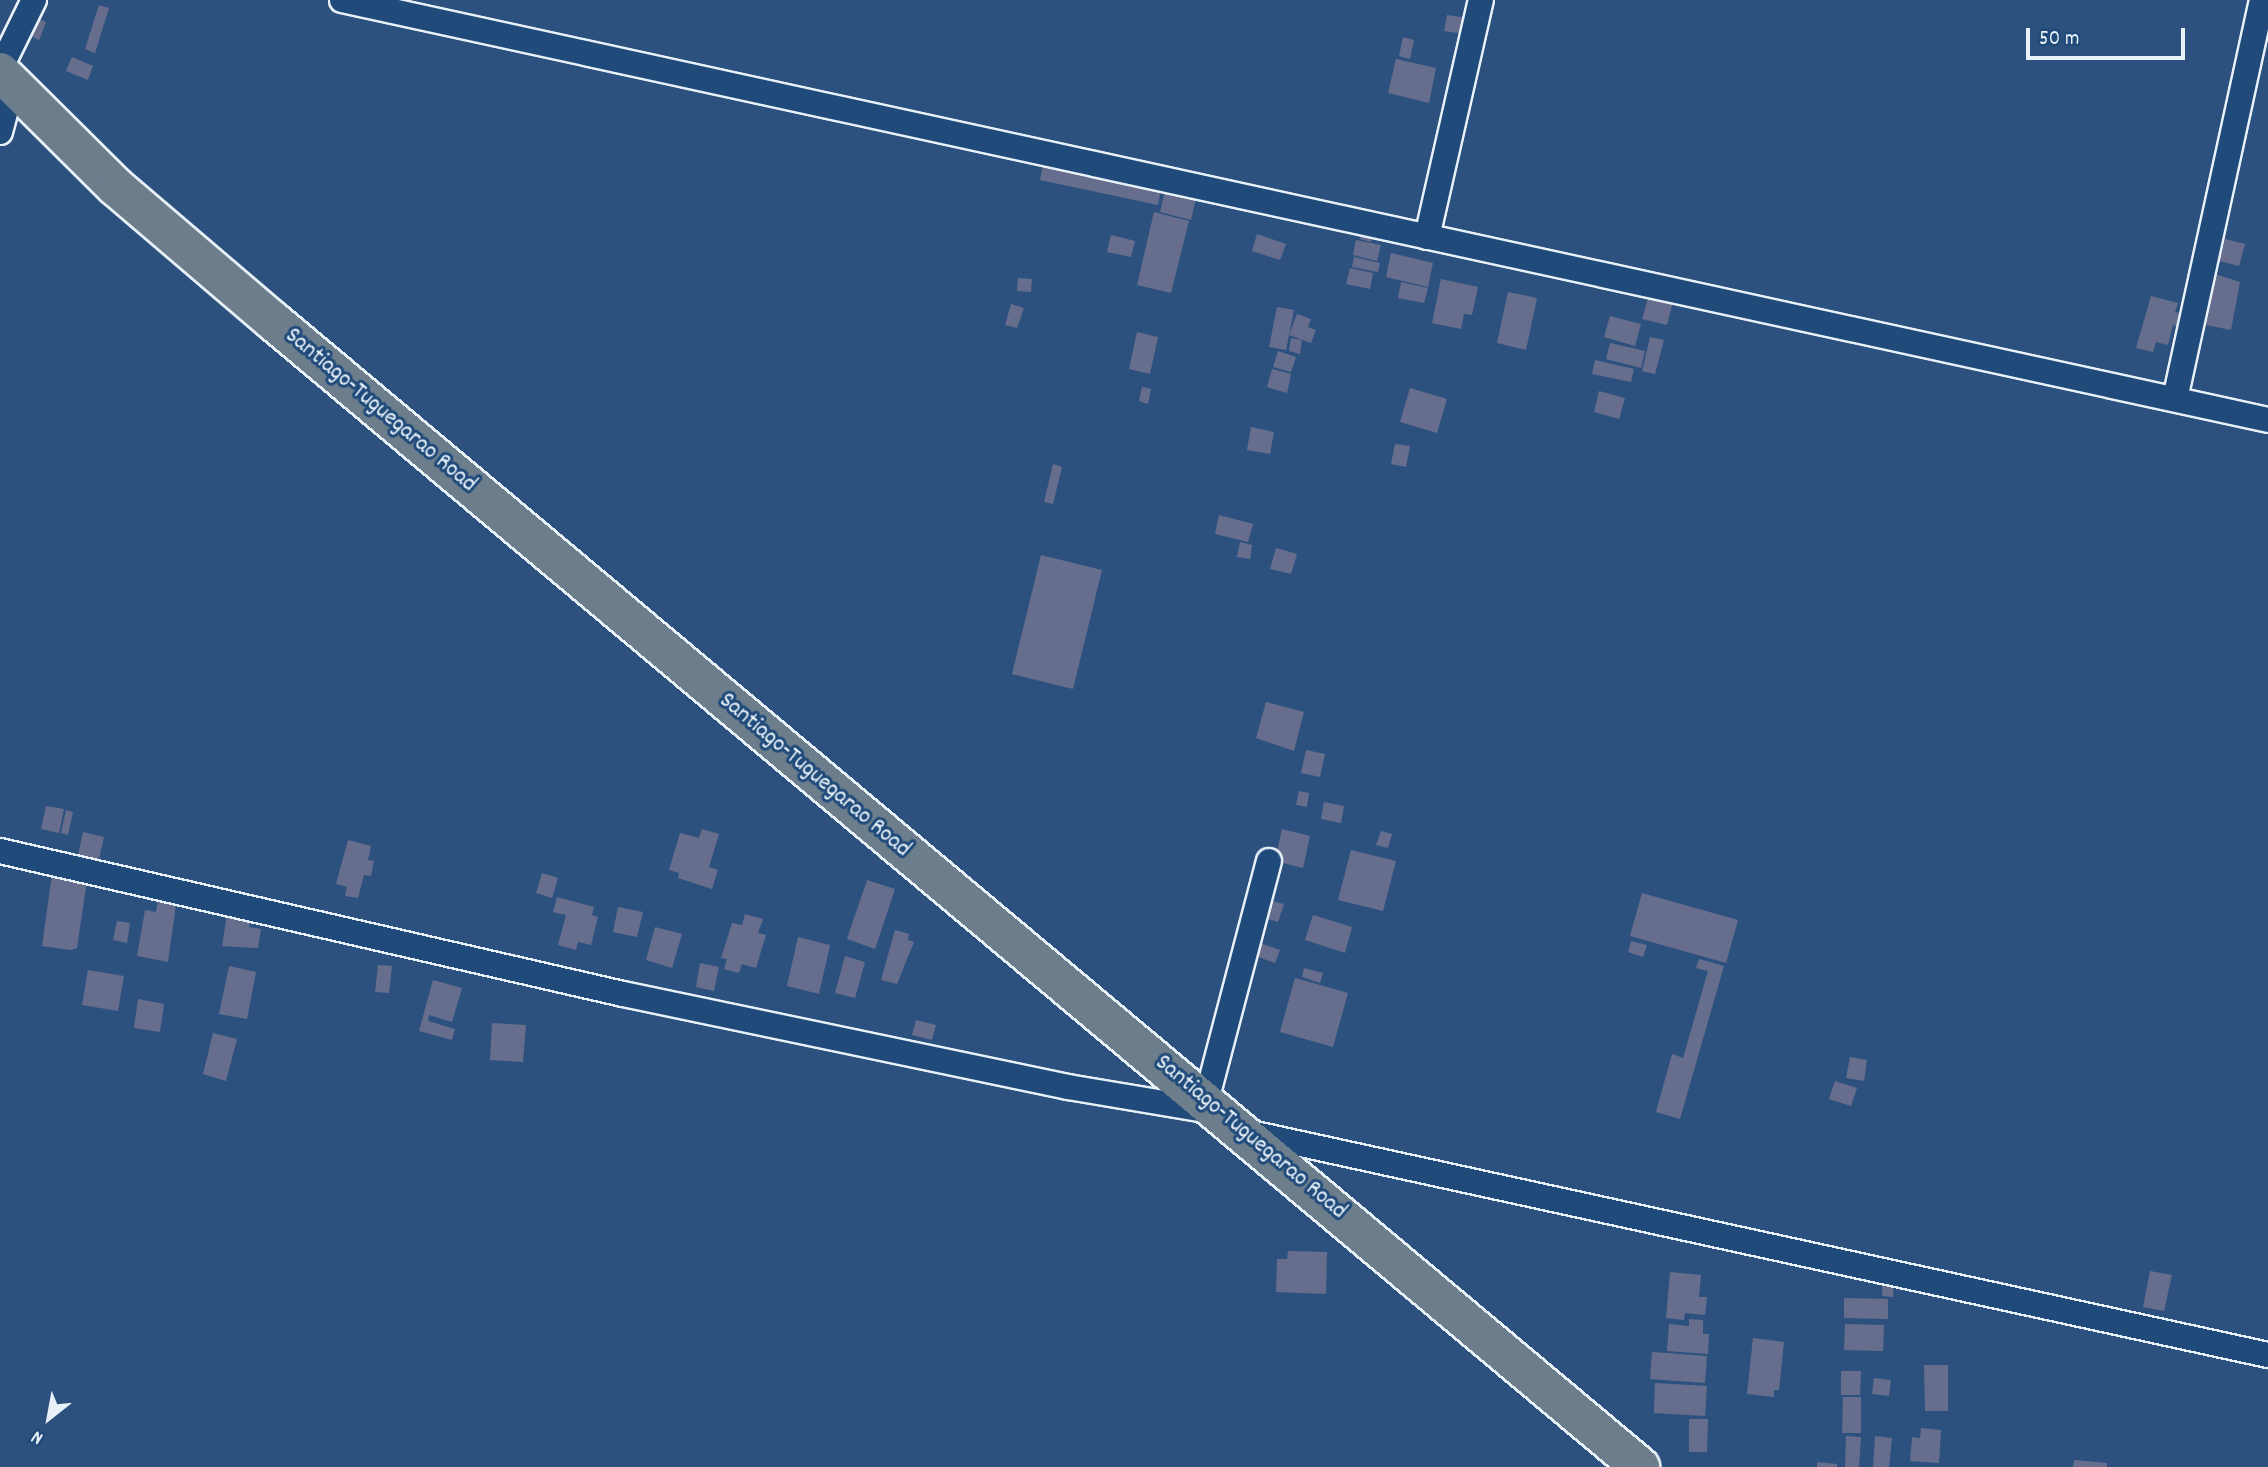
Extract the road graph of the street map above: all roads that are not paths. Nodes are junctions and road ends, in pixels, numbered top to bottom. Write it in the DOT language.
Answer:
graph roads {
  1 [pos="34,0"];
  2 [pos="342,0"];
  3 [pos="1481,0"];
  4 [pos="2262,0"];
  5 [pos="4,76"];
  6 [pos="0,132"];
  7 [pos="1427,237"];
  8 [pos="2175,399"];
  9 [pos="2268,420"];
  10 [pos="0,851"];
  11 [pos="1269,861"];
  12 [pos="1223,1115"];
  13 [pos="2268,1355"];
  14 [pos="1640,1467"];
  1 -- 5 [label="street"];
  2 -- 7 [label="street"];
  3 -- 7 [label="street"];
  4 -- 8 [label="street"];
  5 -- 6 [label="street"];
  5 -- 12 [label="highway, Santiago-Tuguegarao Road"];
  7 -- 8 [label="street"];
  8 -- 9 [label="street"];
  10 -- 12 [label="street"];
  11 -- 12 [label="street"];
  12 -- 13 [label="street"];
  12 -- 14 [label="highway, Santiago-Tuguegarao Road"];
}
